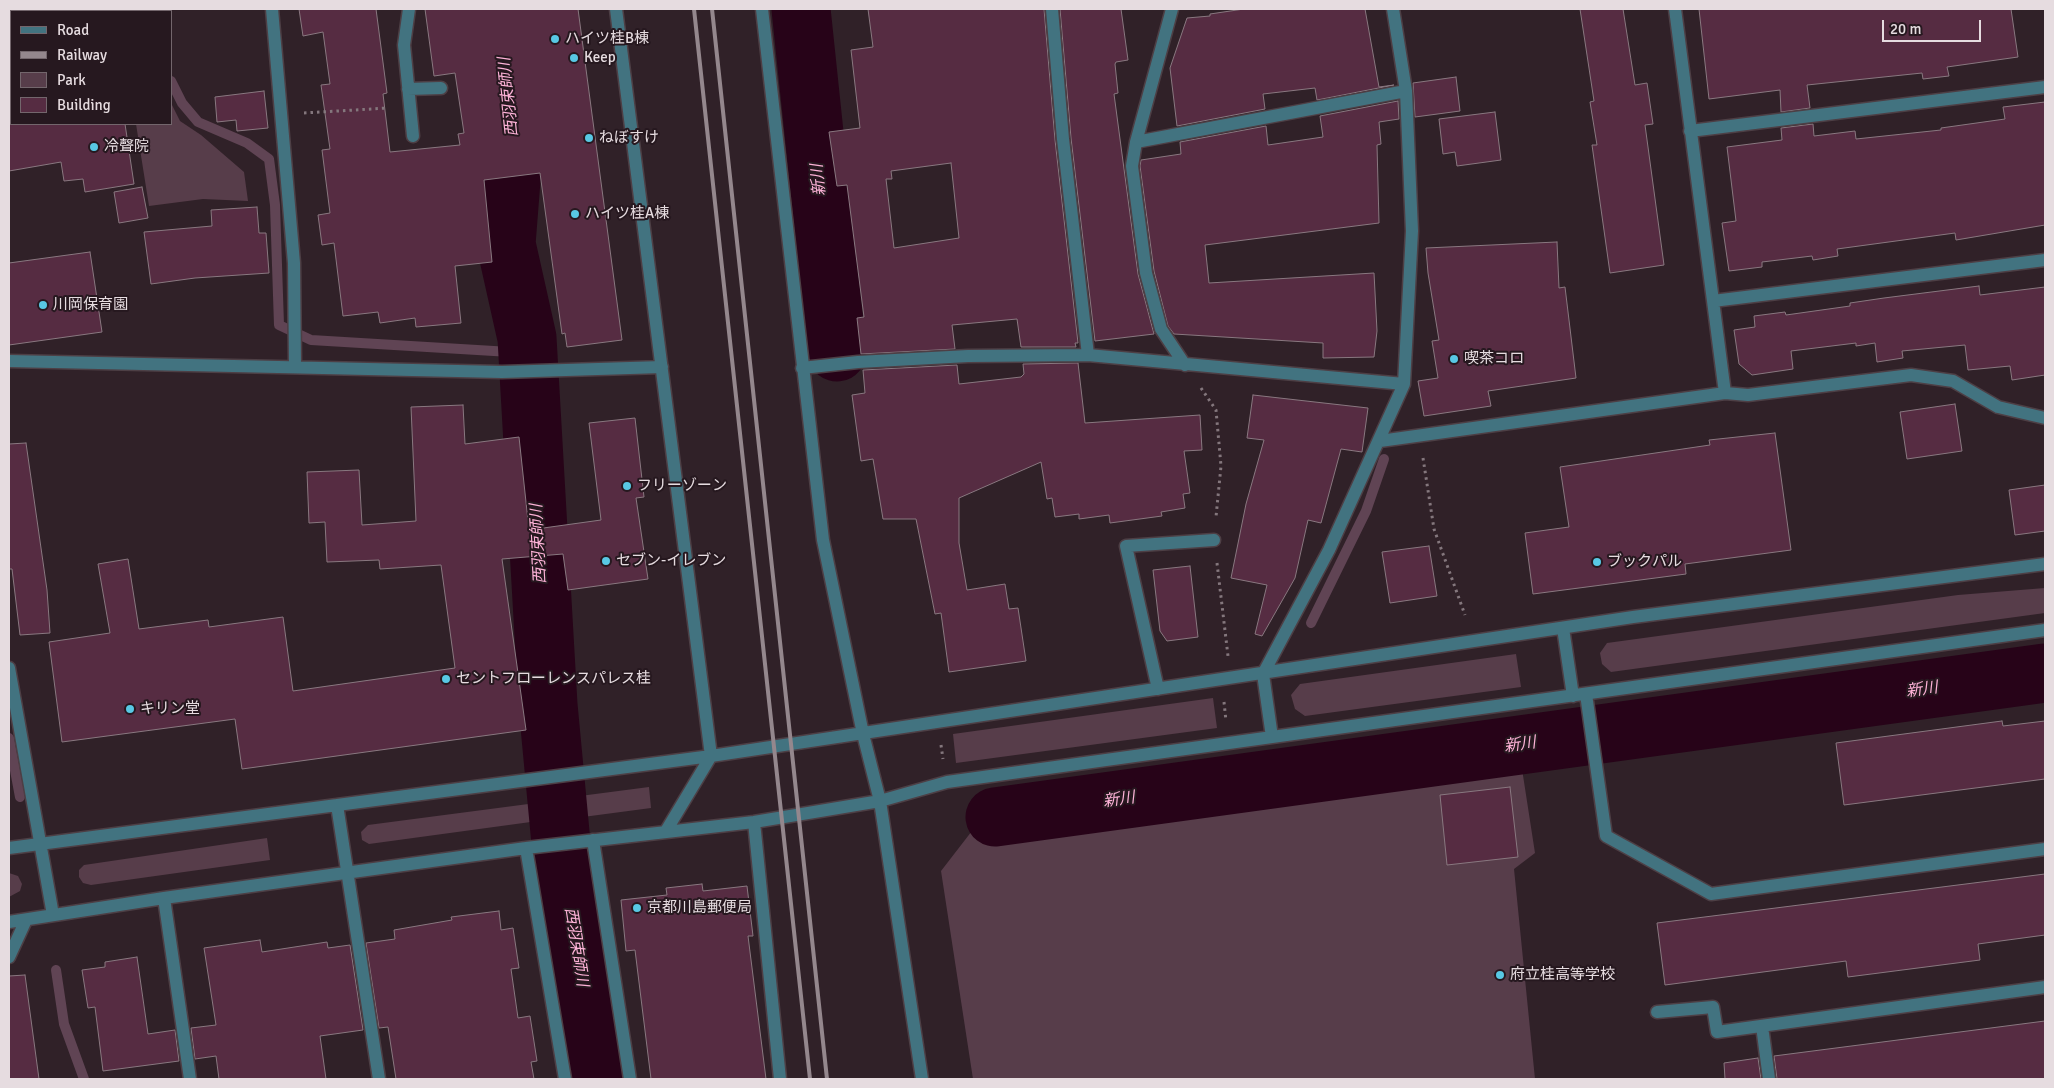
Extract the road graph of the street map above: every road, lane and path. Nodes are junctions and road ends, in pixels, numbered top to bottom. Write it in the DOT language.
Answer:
graph roads {
  1 [pos="272,9"];
  2 [pos="409,9"];
  3 [pos="616,9"];
  4 [pos="762,9"];
  5 [pos="1052,9"];
  6 [pos="1172,9"];
  7 [pos="1393,9"];
  8 [pos="1675,9"];
  9 [pos="2045,87"];
  10 [pos="441,88"];
  11 [pos="408,89"];
  12 [pos="1406,92"];
  13 [pos="409,107"];
  14 [pos="281,114"];
  15 [pos="1690,131"];
  16 [pos="412,136"];
  17 [pos="1136,142"];
  18 [pos="2045,260"];
  19 [pos="1713,300"];
  20 [pos="1088,355"];
  21 [pos="9,361"];
  22 [pos="1185,365"];
  23 [pos="295,367"];
  24 [pos="662,367"];
  25 [pos="802,368"];
  26 [pos="1404,384"];
  27 [pos="1725,393"];
  28 [pos="2045,418"];
  29 [pos="1420,435"];
  30 [pos="1380,441"];
  31 [pos="1214,540"];
  32 [pos="2045,564"];
  33 [pos="1465,615"];
  34 [pos="1563,628"];
  35 [pos="2045,630"];
  36 [pos="9,668"];
  37 [pos="1263,674"];
  38 [pos="1158,689"];
  39 [pos="1580,695"];
  40 [pos="1224,701"];
  41 [pos="1226,721"];
  42 [pos="863,734"];
  43 [pos="1272,737"];
  44 [pos="711,756"];
  45 [pos="880,801"];
  46 [pos="337,805"];
  47 [pos="754,822"];
  48 [pos="666,831"];
  49 [pos="593,840"];
  50 [pos="41,844"];
  51 [pos="9,848"];
  52 [pos="526,848"];
  53 [pos="2045,849"];
  54 [pos="346,874"];
  55 [pos="164,898"];
  56 [pos="53,915"];
  57 [pos="26,920"];
  58 [pos="9,922"];
  59 [pos="9,957"];
  60 [pos="2045,987"];
  61 [pos="1657,1012"];
  62 [pos="1762,1026"];
  63 [pos="190,1079"];
  64 [pos="379,1079"];
  65 [pos="566,1079"];
  66 [pos="630,1079"];
  67 [pos="780,1079"];
  68 [pos="922,1079"];
  69 [pos="1770,1079"];
  1 -- 14 [label="street"];
  2 -- 11 [label="street"];
  3 -- 24 [label="street"];
  4 -- 25 [label="street"];
  5 -- 20 [label="street"];
  6 -- 17 [label="street"];
  7 -- 12 [label="street"];
  8 -- 15 [label="street"];
  9 -- 15 [label="street"];
  10 -- 11 [label="street"];
  11 -- 13 [label="street"];
  12 -- 17 [label="street"];
  12 -- 26 [label="street"];
  13 -- 14 [label="path"];
  13 -- 16 [label="street"];
  14 -- 23 [label="street"];
  15 -- 19 [label="street"];
  17 -- 22 [label="street"];
  18 -- 19 [label="street"];
  19 -- 27 [label="street"];
  20 -- 22 [label="street"];
  20 -- 25 [label="street"];
  21 -- 23 [label="street"];
  22 -- 26 [label="street"];
  23 -- 24 [label="street"];
  24 -- 44 [label="street"];
  25 -- 42 [label="street"];
  26 -- 30 [label="street"];
  27 -- 28 [label="street"];
  27 -- 29 [label="street"];
  29 -- 30 [label="street"];
  29 -- 33 [label="path"];
  30 -- 37 [label="street"];
  31 -- 38 [label="street"];
  32 -- 34 [label="street"];
  34 -- 37 [label="street"];
  34 -- 39 [label="street"];
  35 -- 39 [label="street"];
  36 -- 50 [label="street"];
  37 -- 38 [label="street"];
  37 -- 43 [label="street"];
  38 -- 42 [label="street"];
  39 -- 43 [label="street"];
  39 -- 53 [label="street"];
  40 -- 41 [label="path"];
  42 -- 44 [label="street"];
  42 -- 45 [label="street"];
  43 -- 45 [label="street"];
  44 -- 46 [label="street"];
  44 -- 48 [label="street"];
  45 -- 47 [label="street"];
  45 -- 68 [label="street"];
  46 -- 50 [label="street"];
  46 -- 54 [label="street"];
  47 -- 48 [label="street"];
  47 -- 67 [label="street"];
  48 -- 49 [label="street"];
  49 -- 52 [label="street"];
  49 -- 66 [label="street"];
  50 -- 51 [label="street"];
  50 -- 56 [label="street"];
  52 -- 54 [label="street"];
  52 -- 65 [label="street"];
  54 -- 55 [label="street"];
  54 -- 64 [label="street"];
  55 -- 56 [label="street"];
  55 -- 63 [label="street"];
  56 -- 57 [label="street"];
  57 -- 58 [label="street"];
  57 -- 59 [label="street"];
  60 -- 62 [label="street"];
  61 -- 62 [label="street"];
  62 -- 69 [label="street"];
}
